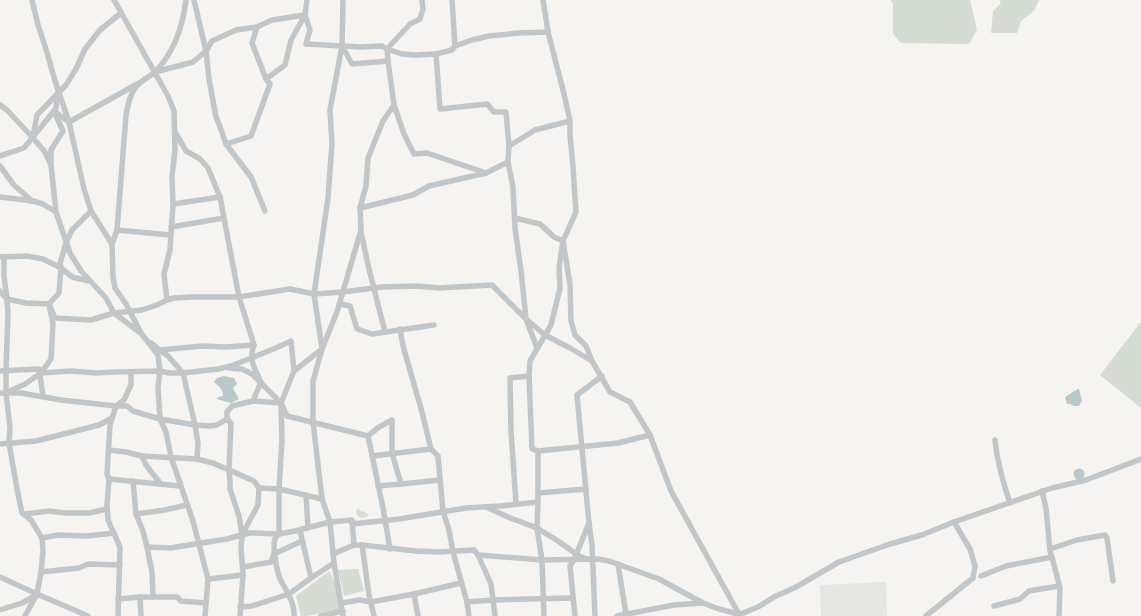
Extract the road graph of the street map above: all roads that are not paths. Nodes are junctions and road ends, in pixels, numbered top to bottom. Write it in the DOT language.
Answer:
graph roads {
  1 [pos="32,0"];
  2 [pos="114,0"];
  3 [pos="186,0"];
  4 [pos="194,0"];
  5 [pos="306,0"];
  6 [pos="343,0"];
  7 [pos="422,0"];
  8 [pos="452,0"];
  9 [pos="543,0"];
  10 [pos="121,13"];
  11 [pos="305,14"];
  12 [pos="257,27"];
  13 [pos="548,32"];
  14 [pos="342,46"];
  15 [pos="455,46"];
  16 [pos="387,49"];
  17 [pos="206,51"];
  18 [pos="436,54"];
  19 [pos="388,61"];
  20 [pos="155,72"];
  21 [pos="266,79"];
  22 [pos="139,83"];
  23 [pos="59,91"];
  24 [pos="0,106"];
  25 [pos="394,106"];
  26 [pos="54,111"];
  27 [pos="570,121"];
  28 [pos="69,122"];
  29 [pos="175,131"];
  30 [pos="33,138"];
  31 [pos="226,144"];
  32 [pos="509,146"];
  33 [pos="0,156"];
  34 [pos="508,162"];
  35 [pos="51,165"];
  36 [pos="0,166"];
  37 [pos="486,173"];
  38 [pos="220,196"];
  39 [pos="0,197"];
  40 [pos="33,201"];
  41 [pos="173,204"];
  42 [pos="360,208"];
  43 [pos="265,210"];
  44 [pos="91,211"];
  45 [pos="56,212"];
  46 [pos="224,218"];
  47 [pos="515,218"];
  48 [pos="171,227"];
  49 [pos="117,230"];
  50 [pos="361,230"];
  51 [pos="170,235"];
  52 [pos="563,242"];
  53 [pos="66,243"];
  54 [pos="112,244"];
  55 [pos="2,257"];
  56 [pos="61,268"];
  57 [pos="89,281"];
  58 [pos="374,288"];
  59 [pos="0,291"];
  60 [pos="343,292"];
  61 [pos="314,294"];
  62 [pos="239,297"];
  63 [pos="7,299"];
  64 [pos="167,300"];
  65 [pos="49,304"];
  66 [pos="340,304"];
  67 [pos="130,311"];
  68 [pos="114,313"];
  69 [pos="526,319"];
  70 [pos="434,325"];
  71 [pos="400,329"];
  72 [pos="385,332"];
  73 [pos="140,333"];
  74 [pos="545,335"];
  75 [pos="254,345"];
  76 [pos="537,348"];
  77 [pos="322,349"];
  78 [pos="160,350"];
  79 [pos="251,358"];
  80 [pos="592,362"];
  81 [pos="226,367"];
  82 [pos="3,371"];
  83 [pos="160,371"];
  84 [pos="294,371"];
  85 [pos="40,372"];
  86 [pos="131,372"];
  87 [pos="183,373"];
  88 [pos="529,376"];
  89 [pos="602,376"];
  90 [pos="261,382"];
  91 [pos="3,393"];
  92 [pos="42,396"];
  93 [pos="253,401"];
  94 [pos="281,403"];
  95 [pos="116,406"];
  96 [pos="112,418"];
  97 [pos="160,419"];
  98 [pos="227,419"];
  99 [pos="313,422"];
  100 [pos="195,425"];
  101 [pos="650,435"];
  102 [pos="368,436"];
  103 [pos="995,440"];
  104 [pos="0,444"];
  105 [pos="9,444"];
  106 [pos="581,447"];
  107 [pos="431,449"];
  108 [pos="109,450"];
  109 [pos="538,451"];
  110 [pos="392,453"];
  111 [pos="142,456"];
  112 [pos="372,456"];
  113 [pos="171,457"];
  114 [pos="197,459"];
  115 [pos="1141,459"];
  116 [pos="229,469"];
  117 [pos="109,479"];
  118 [pos="440,480"];
  119 [pos="133,481"];
  120 [pos="160,483"];
  121 [pos="401,484"];
  122 [pos="180,486"];
  123 [pos="378,486"];
  124 [pos="259,488"];
  125 [pos="279,489"];
  126 [pos="586,489"];
  127 [pos="1042,491"];
  128 [pos="538,492"];
  129 [pos="306,495"];
  130 [pos="322,499"];
  131 [pos="538,502"];
  132 [pos="1010,503"];
  133 [pos="516,504"];
  134 [pos="187,506"];
  135 [pos="486,507"];
  136 [pos="107,509"];
  137 [pos="444,511"];
  138 [pos="24,514"];
  139 [pos="136,514"];
  140 [pos="385,520"];
  141 [pos="330,522"];
  142 [pos="954,522"];
  143 [pos="589,523"];
  144 [pos="352,524"];
  145 [pos="308,528"];
  146 [pos="537,528"];
  147 [pos="300,530"];
  148 [pos="114,533"];
  149 [pos="278,534"];
  150 [pos="242,535"];
  151 [pos="42,538"];
  152 [pos="302,541"];
  153 [pos="199,543"];
  154 [pos="354,545"];
  155 [pos="362,545"];
  156 [pos="147,547"];
  157 [pos="390,549"];
  158 [pos="1050,549"];
  159 [pos="453,552"];
  160 [pos="274,554"];
  161 [pos="333,554"];
  162 [pos="576,554"];
  163 [pos="478,555"];
  164 [pos="1052,557"];
  165 [pos="542,560"];
  166 [pos="574,560"];
  167 [pos="591,560"];
  168 [pos="334,564"];
  169 [pos="618,564"];
  170 [pos="120,565"];
  171 [pos="243,567"];
  172 [pos="41,572"];
  173 [pos="243,575"];
  174 [pos="981,576"];
  175 [pos="0,577"];
  176 [pos="311,578"];
  177 [pos="208,579"];
  178 [pos="1113,581"];
  179 [pos="461,583"];
  180 [pos="1059,586"];
  181 [pos="37,594"];
  182 [pos="289,594"];
  183 [pos="414,594"];
  184 [pos="140,597"];
  185 [pos="153,598"];
  186 [pos="542,598"];
  187 [pos="572,598"];
  188 [pos="118,599"];
  189 [pos="493,600"];
  190 [pos="371,602"];
  191 [pos="467,602"];
  192 [pos="703,602"];
  193 [pos="206,603"];
  194 [pos="341,603"];
  195 [pos="994,606"];
  196 [pos="240,607"];
  197 [pos="0,610"];
  198 [pos="343,614"];
  199 [pos="626,614"];
  200 [pos="738,615"];
  201 [pos="25,616"];
  202 [pos="88,616"];
  203 [pos="118,616"];
  204 [pos="141,616"];
  205 [pos="205,616"];
  206 [pos="240,616"];
  207 [pos="294,616"];
  208 [pos="321,616"];
  209 [pos="374,616"];
  210 [pos="418,616"];
  211 [pos="469,616"];
  212 [pos="495,616"];
  213 [pos="544,616"];
  214 [pos="575,616"];
  215 [pos="595,616"];
  216 [pos="617,616"];
  217 [pos="926,616"];
  218 [pos="1059,616"];
  1 -- 23 [label="street"];
  2 -- 10 [label="street"];
  3 -- 20 [label="street"];
  4 -- 17 [label="street"];
  5 -- 11 [label="street"];
  6 -- 14 [label="street"];
  7 -- 16 [label="street"];
  8 -- 15 [label="street"];
  9 -- 13 [label="street"];
  10 -- 20 [label="street"];
  10 -- 23 [label="street"];
  11 -- 12 [label="street"];
  11 -- 14 [label="street"];
  11 -- 21 [label="street"];
  12 -- 17 [label="street"];
  12 -- 21 [label="street"];
  13 -- 15 [label="street"];
  13 -- 27 [label="street"];
  14 -- 16 [label="street"];
  14 -- 19 [label="street"];
  14 -- 61 [label="street"];
  15 -- 18 [label="street"];
  16 -- 18 [label="street"];
  16 -- 19 [label="street"];
  17 -- 20 [label="street"];
  17 -- 31 [label="street"];
  18 -- 32 [label="street"];
  19 -- 25 [label="street"];
  20 -- 22 [label="street"];
  20 -- 29 [label="street"];
  21 -- 31 [label="street"];
  22 -- 28 [label="street"];
  22 -- 49 [label="street"];
  23 -- 26 [label="street"];
  23 -- 28 [label="street"];
  23 -- 30 [label="street"];
  24 -- 30 [label="street"];
  25 -- 37 [label="street"];
  25 -- 42 [label="street"];
  26 -- 28 [label="street"];
  26 -- 30 [label="street"];
  26 -- 35 [label="street"];
  27 -- 32 [label="street"];
  27 -- 52 [label="street"];
  28 -- 44 [label="street"];
  29 -- 38 [label="street"];
  29 -- 41 [label="street"];
  30 -- 33 [label="street"];
  30 -- 35 [label="street"];
  31 -- 43 [label="street"];
  32 -- 34 [label="street"];
  34 -- 37 [label="street"];
  34 -- 47 [label="street"];
  35 -- 45 [label="street"];
  36 -- 40 [label="street"];
  37 -- 42 [label="street"];
  38 -- 41 [label="street"];
  38 -- 46 [label="street"];
  39 -- 40 [label="street"];
  40 -- 45 [label="street"];
  41 -- 48 [label="street"];
  42 -- 50 [label="street"];
  44 -- 53 [label="street"];
  44 -- 54 [label="street"];
  45 -- 53 [label="street"];
  46 -- 48 [label="street"];
  46 -- 62 [label="street"];
  47 -- 52 [label="street"];
  47 -- 69 [label="street"];
  48 -- 51 [label="street"];
  49 -- 51 [label="street"];
  49 -- 54 [label="street"];
  50 -- 58 [label="street"];
  50 -- 60 [label="street"];
  51 -- 64 [label="street"];
  52 -- 74 [label="street"];
  52 -- 80 [label="street"];
  53 -- 56 [label="street"];
  53 -- 57 [label="street"];
  54 -- 67 [label="street"];
  55 -- 56 [label="street"];
  55 -- 63 [label="street"];
  56 -- 57 [label="street"];
  56 -- 65 [label="street"];
  57 -- 68 [label="street"];
  58 -- 60 [label="street"];
  58 -- 69 [label="street"];
  58 -- 72 [label="street"];
  59 -- 63 [label="street"];
  60 -- 61 [label="street"];
  60 -- 66 [label="street"];
  61 -- 62 [label="street"];
  61 -- 77 [label="street"];
  62 -- 64 [label="street"];
  62 -- 75 [label="street"];
  63 -- 65 [label="street"];
  63 -- 82 [label="street"];
  64 -- 67 [label="street"];
  65 -- 68 [label="street"];
  65 -- 85 [label="street"];
  66 -- 72 [label="street"];
  66 -- 77 [label="street"];
  67 -- 68 [label="street"];
  67 -- 73 [label="street"];
  68 -- 73 [label="street"];
  69 -- 74 [label="street"];
  69 -- 76 [label="street"];
  70 -- 71 [label="street"];
  71 -- 72 [label="street"];
  71 -- 107 [label="street"];
  73 -- 78 [label="street"];
  73 -- 83 [label="street"];
  74 -- 76 [label="street"];
  74 -- 80 [label="street"];
  75 -- 78 [label="street"];
  75 -- 79 [label="street"];
  76 -- 88 [label="street"];
  77 -- 84 [label="street"];
  77 -- 99 [label="street"];
  78 -- 87 [label="street"];
  79 -- 81 [label="street"];
  79 -- 84 [label="street"];
  79 -- 90 [label="street"];
  80 -- 89 [label="street"];
  81 -- 87 [label="street"];
  81 -- 90 [label="street"];
  82 -- 85 [label="street"];
  82 -- 91 [label="street"];
  83 -- 86 [label="street"];
  83 -- 87 [label="street"];
  83 -- 97 [label="street"];
  84 -- 94 [label="street"];
  85 -- 86 [label="street"];
  85 -- 91 [label="street"];
  85 -- 92 [label="street"];
  86 -- 95 [label="street"];
  87 -- 100 [label="street"];
  88 -- 109 [label="street"];
  88 -- 133 [label="street"];
  89 -- 101 [label="street"];
  89 -- 106 [label="street"];
  90 -- 93 [label="street"];
  90 -- 94 [label="street"];
  91 -- 92 [label="street"];
  91 -- 105 [label="street"];
  92 -- 95 [label="street"];
  93 -- 94 [label="street"];
  93 -- 98 [label="street"];
  94 -- 99 [label="street"];
  94 -- 125 [label="street"];
  95 -- 96 [label="street"];
  95 -- 97 [label="street"];
  96 -- 105 [label="street"];
  96 -- 108 [label="street"];
  97 -- 100 [label="street"];
  97 -- 113 [label="street"];
  98 -- 100 [label="street"];
  98 -- 116 [label="street"];
  99 -- 102 [label="street"];
  99 -- 130 [label="street"];
  100 -- 114 [label="street"];
  101 -- 106 [label="street"];
  101 -- 200 [label="street"];
  102 -- 110 [label="street"];
  102 -- 112 [label="street"];
  103 -- 132 [label="street"];
  104 -- 105 [label="street"];
  105 -- 138 [label="street"];
  106 -- 109 [label="street"];
  106 -- 126 [label="street"];
  107 -- 110 [label="street"];
  107 -- 118 [label="street"];
  108 -- 111 [label="street"];
  108 -- 117 [label="street"];
  109 -- 128 [label="street"];
  110 -- 112 [label="street"];
  110 -- 121 [label="street"];
  111 -- 113 [label="street"];
  111 -- 120 [label="street"];
  112 -- 123 [label="street"];
  113 -- 114 [label="street"];
  113 -- 122 [label="street"];
  114 -- 116 [label="street"];
  115 -- 127 [label="street"];
  116 -- 124 [label="street"];
  116 -- 150 [label="street"];
  117 -- 119 [label="street"];
  117 -- 136 [label="street"];
  118 -- 121 [label="street"];
  118 -- 137 [label="street"];
  119 -- 120 [label="street"];
  119 -- 139 [label="street"];
  120 -- 122 [label="street"];
  121 -- 123 [label="street"];
  122 -- 134 [label="street"];
  123 -- 140 [label="street"];
  124 -- 125 [label="street"];
  124 -- 150 [label="street"];
  125 -- 129 [label="street"];
  125 -- 149 [label="street"];
  126 -- 128 [label="street"];
  126 -- 143 [label="street"];
  127 -- 132 [label="street"];
  127 -- 158 [label="street"];
  128 -- 131 [label="street"];
  129 -- 130 [label="street"];
  129 -- 145 [label="street"];
  130 -- 141 [label="street"];
  131 -- 133 [label="street"];
  131 -- 146 [label="street"];
  132 -- 142 [label="street"];
  133 -- 135 [label="street"];
  134 -- 139 [label="street"];
  134 -- 153 [label="street"];
  135 -- 137 [label="street"];
  135 -- 146 [label="street"];
  136 -- 138 [label="street"];
  136 -- 148 [label="street"];
  137 -- 140 [label="street"];
  137 -- 159 [label="street"];
  138 -- 151 [label="street"];
  139 -- 156 [label="street"];
  140 -- 144 [label="street"];
  140 -- 157 [label="street"];
  141 -- 144 [label="street"];
  141 -- 145 [label="street"];
  141 -- 161 [label="street"];
  142 -- 200 [label="street"];
  142 -- 217 [label="street"];
  143 -- 162 [label="street"];
  143 -- 167 [label="street"];
  144 -- 154 [label="street"];
  145 -- 147 [label="street"];
  146 -- 162 [label="street"];
  146 -- 165 [label="street"];
  147 -- 149 [label="street"];
  147 -- 152 [label="street"];
  148 -- 151 [label="street"];
  148 -- 170 [label="street"];
  149 -- 150 [label="street"];
  149 -- 160 [label="street"];
  150 -- 153 [label="street"];
  150 -- 171 [label="street"];
  151 -- 172 [label="street"];
  152 -- 160 [label="street"];
  152 -- 176 [label="street"];
  153 -- 156 [label="street"];
  153 -- 177 [label="street"];
  154 -- 155 [label="street"];
  154 -- 161 [label="street"];
  155 -- 157 [label="street"];
  155 -- 190 [label="street"];
  156 -- 185 [label="street"];
  157 -- 159 [label="street"];
  158 -- 164 [label="street"];
  158 -- 178 [label="street"];
  159 -- 163 [label="street"];
  159 -- 179 [label="street"];
  160 -- 171 [label="street"];
  160 -- 182 [label="street"];
  161 -- 168 [label="street"];
  162 -- 166 [label="street"];
  162 -- 167 [label="street"];
  163 -- 165 [label="street"];
  163 -- 189 [label="street"];
  164 -- 174 [label="street"];
  164 -- 180 [label="street"];
  165 -- 166 [label="street"];
  165 -- 186 [label="street"];
  166 -- 167 [label="street"];
  166 -- 187 [label="street"];
  167 -- 169 [label="street"];
  167 -- 215 [label="street"];
  168 -- 176 [label="street"];
  168 -- 194 [label="street"];
  169 -- 192 [label="street"];
  169 -- 199 [label="street"];
  170 -- 172 [label="street"];
  170 -- 188 [label="street"];
  171 -- 173 [label="street"];
  172 -- 181 [label="street"];
  173 -- 177 [label="street"];
  173 -- 196 [label="street"];
  175 -- 181 [label="street"];
  176 -- 182 [label="street"];
  177 -- 193 [label="street"];
  179 -- 183 [label="street"];
  179 -- 191 [label="street"];
  180 -- 195 [label="street"];
  180 -- 218 [label="street"];
  181 -- 197 [label="street"];
  181 -- 201 [label="street"];
  181 -- 202 [label="street"];
  182 -- 196 [label="street"];
  182 -- 207 [label="street"];
  183 -- 190 [label="street"];
  183 -- 210 [label="street"];
  184 -- 185 [label="street"];
  184 -- 188 [label="street"];
  184 -- 204 [label="street"];
  185 -- 193 [label="street"];
  186 -- 187 [label="street"];
  186 -- 189 [label="street"];
  186 -- 213 [label="street"];
  187 -- 214 [label="street"];
  188 -- 203 [label="street"];
  189 -- 191 [label="street"];
  189 -- 212 [label="street"];
  190 -- 194 [label="street"];
  190 -- 209 [label="street"];
  191 -- 211 [label="street"];
  192 -- 199 [label="street"];
  192 -- 200 [label="street"];
  193 -- 205 [label="street"];
  194 -- 198 [label="street"];
  196 -- 206 [label="street"];
  198 -- 208 [label="street"];
  199 -- 216 [label="street"];
}
